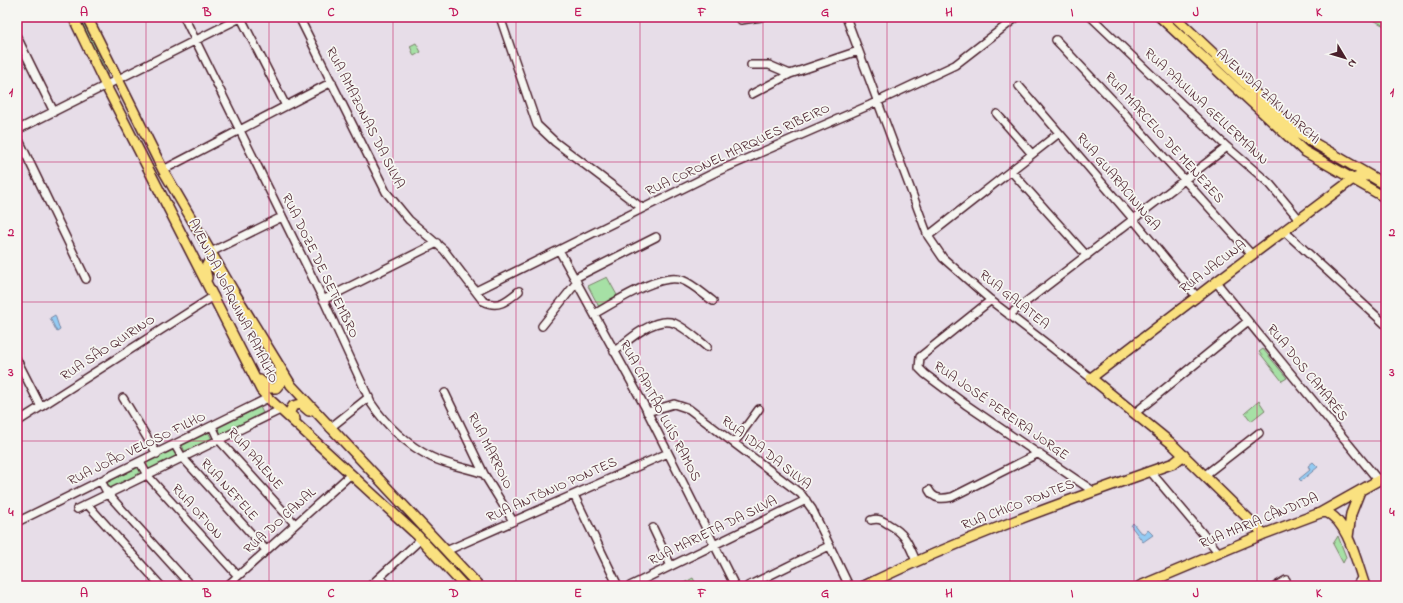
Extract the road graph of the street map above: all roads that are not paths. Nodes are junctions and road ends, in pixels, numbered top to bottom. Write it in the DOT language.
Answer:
graph roads {
  1 [pos="74,17"];
  2 [pos="87,17"];
  3 [pos="184,17"];
  4 [pos="242,17"];
  5 [pos="299,17"];
  6 [pos="500,17"];
  7 [pos="761,17"];
  8 [pos="846,17"];
  9 [pos="1017,17"];
  10 [pos="1091,17"];
  11 [pos="1160,17"];
  12 [pos="1174,17"];
  13 [pos="741,20"];
  14 [pos="17,37"];
  15 [pos="196,40"];
  16 [pos="1056,40"];
  17 [pos="858,51"];
  18 [pos="751,65"];
  19 [pos="790,74"];
  20 [pos="118,80"];
  21 [pos="332,82"];
  22 [pos="106,86"];
  23 [pos="1019,86"];
  24 [pos="752,94"];
  25 [pos="878,102"];
  26 [pos="286,106"];
  27 [pos="54,112"];
  28 [pos="997,114"];
  29 [pos="17,130"];
  30 [pos="239,131"];
  31 [pos="1059,133"];
  32 [pos="17,136"];
  33 [pos="1227,146"];
  34 [pos="1032,154"];
  35 [pos="163,170"];
  36 [pos="1011,171"];
  37 [pos="1370,176"];
  38 [pos="1184,180"];
  39 [pos="1353,180"];
  40 [pos="1386,185"];
  41 [pos="1386,198"];
  42 [pos="642,208"];
  43 [pos="282,217"];
  44 [pos="1133,219"];
  45 [pos="1299,219"];
  46 [pos="1284,231"];
  47 [pos="656,236"];
  48 [pos="928,236"];
  49 [pos="436,243"];
  50 [pos="559,250"];
  51 [pos="211,252"];
  52 [pos="1252,255"];
  53 [pos="1086,256"];
  54 [pos="86,279"];
  55 [pos="576,280"];
  56 [pos="206,281"];
  57 [pos="1216,282"];
  58 [pos="476,291"];
  59 [pos="519,291"];
  60 [pos="234,292"];
  61 [pos="214,296"];
  62 [pos="1197,296"];
  63 [pos="323,300"];
  64 [pos="991,300"];
  65 [pos="713,301"];
  66 [pos="594,314"];
  67 [pos="1009,315"];
  68 [pos="1248,321"];
  69 [pos="1386,325"];
  70 [pos="542,326"];
  71 [pos="707,347"];
  72 [pos="614,352"];
  73 [pos="245,356"];
  74 [pos="17,360"];
  75 [pos="280,370"];
  76 [pos="1091,378"];
  77 [pos="445,393"];
  78 [pos="368,397"];
  79 [pos="123,398"];
  80 [pos="268,398"];
  81 [pos="41,407"];
  82 [pos="759,409"];
  83 [pos="280,410"];
  84 [pos="647,412"];
  85 [pos="1135,413"];
  86 [pos="17,422"];
  87 [pos="327,425"];
  88 [pos="212,426"];
  89 [pos="298,426"];
  90 [pos="1259,433"];
  91 [pos="218,439"];
  92 [pos="734,443"];
  93 [pos="175,445"];
  94 [pos="1039,452"];
  95 [pos="157,454"];
  96 [pos="668,454"];
  97 [pos="1184,454"];
  98 [pos="182,457"];
  99 [pos="140,462"];
  100 [pos="1150,471"];
  101 [pos="484,474"];
  102 [pos="147,475"];
  103 [pos="350,475"];
  104 [pos="1205,476"];
  105 [pos="1382,478"];
  106 [pos="101,481"];
  107 [pos="929,490"];
  108 [pos="1093,491"];
  109 [pos="1360,491"];
  110 [pos="108,494"];
  111 [pos="574,494"];
  112 [pos="806,500"];
  113 [pos="87,504"];
  114 [pos="76,509"];
  115 [pos="1320,513"];
  116 [pos="871,520"];
  117 [pos="513,521"];
  118 [pos="17,522"];
  119 [pos="295,524"];
  120 [pos="653,528"];
  121 [pos="1264,534"];
  122 [pos="1348,537"];
  123 [pos="421,539"];
  124 [pos="714,545"];
  125 [pos="829,546"];
  126 [pos="266,550"];
  127 [pos="446,551"];
  128 [pos="1218,553"];
  129 [pos="916,561"];
  130 [pos="671,566"];
  131 [pos="238,576"];
  132 [pos="380,577"];
  133 [pos="1286,580"];
  134 [pos="1363,582"];
  135 [pos="1150,584"];
  136 [pos="161,586"];
  137 [pos="191,586"];
  138 [pos="227,586"];
  139 [pos="370,586"];
  140 [pos="388,586"];
  141 [pos="464,586"];
  142 [pos="479,586"];
  143 [pos="618,586"];
  144 [pos="630,586"];
  145 [pos="735,586"];
  146 [pos="748,586"];
  147 [pos="849,586"];
  148 [pos="864,586"];
  149 [pos="1140,586"];
  150 [pos="1276,586"];
  151 [pos="1356,586"];
  1 -- 22 [label="main road, AVENIDA JOAQUINA RAMALHO"];
  2 -- 20 [label="main road, AVENIDA JOAQUINA RAMALHO"];
  3 -- 15 [label="street, RUA DOZE DE SETEMBRO"];
  4 -- 15 [label="street"];
  4 -- 26 [label="street"];
  5 -- 21 [label="street, RUA AMAZONAS DA SILVA"];
  6 -- 42 [label="street, RUA CORONEL MARQUES RIBEIRO"];
  7 -- 13 [label="street"];
  8 -- 17 [label="street, RUA GALATEA"];
  9 -- 25 [label="street, RUA CORONEL MARQUES RIBEIRO"];
  10 -- 33 [label="street, RUA PAULINA GELLERMANN"];
  11 -- 39 [label="main road, AVENIDA ZAKI NARCHI"];
  12 -- 37 [label="main road, AVENIDA ZAKI NARCHI"];
  14 -- 27 [label="street"];
  15 -- 20 [label="street"];
  15 -- 30 [label="street, RUA DOZE DE SETEMBRO"];
  16 -- 38 [label="street, RUA MARCELO DE MENEZES"];
  17 -- 19 [label="street"];
  17 -- 25 [label="street, RUA GALATEA"];
  18 -- 19 [label="street"];
  19 -- 24 [label="street"];
  20 -- 22 [label="street"];
  20 -- 35 [label="main road, AVENIDA JOAQUINA RAMALHO"];
  21 -- 26 [label="street"];
  21 -- 49 [label="street, RUA AMAZONAS DA SILVA"];
  22 -- 27 [label="street"];
  22 -- 56 [label="main road, AVENIDA JOAQUINA RAMALHO"];
  23 -- 31 [label="street, RUA GUARACININGA"];
  25 -- 42 [label="street, RUA CORONEL MARQUES RIBEIRO"];
  25 -- 48 [label="street, RUA GALATEA"];
  26 -- 30 [label="street"];
  27 -- 29 [label="street"];
  28 -- 34 [label="street"];
  30 -- 35 [label="street"];
  30 -- 43 [label="street, RUA DOZE DE SETEMBRO"];
  31 -- 34 [label="street"];
  31 -- 44 [label="street, RUA GUARACININGA"];
  32 -- 54 [label="street"];
  33 -- 38 [label="street"];
  33 -- 45 [label="street, RUA PAULINA GELLERMANN"];
  34 -- 36 [label="street"];
  35 -- 51 [label="main road, AVENIDA JOAQUINA RAMALHO"];
  36 -- 48 [label="street"];
  36 -- 53 [label="street"];
  37 -- 39 [label="main road"];
  37 -- 40 [label="main road, AVENIDA ZAKI NARCHI"];
  38 -- 44 [label="street"];
  38 -- 52 [label="street, RUA MARCELO DE MENEZES"];
  39 -- 41 [label="main road, AVENIDA ZAKI NARCHI"];
  39 -- 45 [label="main road, RUA JACUNA"];
  42 -- 50 [label="street"];
  43 -- 51 [label="street"];
  43 -- 63 [label="street, RUA DOZE DE SETEMBRO"];
  44 -- 53 [label="street"];
  44 -- 62 [label="street, RUA GUARACININGA"];
  45 -- 46 [label="main road, RUA JACUNA"];
  46 -- 52 [label="main road, RUA JACUNA"];
  46 -- 69 [label="street"];
  47 -- 55 [label="street"];
  48 -- 64 [label="street, RUA GALATEA"];
  49 -- 58 [label="street, RUA AMAZONAS DA SILVA"];
  49 -- 63 [label="street"];
  50 -- 55 [label="street, RUA CAPITÃO LUÍS RAMOS"];
  50 -- 58 [label="street"];
  51 -- 60 [label="main road, AVENIDA JOAQUINA RAMALHO"];
  52 -- 57 [label="main road, RUA JACUNA"];
  53 -- 67 [label="street"];
  55 -- 66 [label="street, RUA CAPITÃO LUÍS RAMOS"];
  55 -- 70 [label="street"];
  56 -- 60 [label="main road"];
  56 -- 61 [label="main road, AVENIDA JOAQUINA RAMALHO"];
  57 -- 62 [label="main road, RUA JACUNA"];
  57 -- 68 [label="street, RUA DOS CAMARÉS"];
  58 -- 59 [label="street, RUA AMAZONAS DA SILVA"];
  60 -- 75 [label="main road, AVENIDA JOAQUINA RAMALHO"];
  61 -- 73 [label="main road, AVENIDA JOAQUINA RAMALHO"];
  61 -- 81 [label="street, RUA SÃO QUIRINO"];
  62 -- 76 [label="main road, RUA JACUNA"];
  63 -- 78 [label="street, RUA DOZE DE SETEMBRO"];
  64 -- 67 [label="street, RUA GALATEA"];
  64 -- 94 [label="street, RUA JOSÉ PEREIRA JORGE"];
  65 -- 66 [label="street"];
  66 -- 72 [label="street, RUA CAPITÃO LUÍS RAMOS"];
  67 -- 76 [label="street, RUA GALATEA"];
  68 -- 85 [label="street"];
  68 -- 105 [label="street, RUA DOS CAMARÉS"];
  71 -- 72 [label="street"];
  72 -- 84 [label="street, RUA CAPITÃO LUÍS RAMOS"];
  73 -- 75 [label="main road"];
  73 -- 80 [label="main road, AVENIDA JOAQUINA RAMALHO"];
  74 -- 81 [label="street"];
  75 -- 87 [label="main road, AVENIDA JOAQUINA RAMALHO"];
  76 -- 85 [label="main road, RUA GALATEA"];
  77 -- 101 [label="street, RUA MARROIO"];
  78 -- 87 [label="street"];
  78 -- 101 [label="street, RUA DOZE DE SETEMBRO"];
  79 -- 95 [label="street"];
  80 -- 83 [label="main road, AVENIDA JOAQUINA RAMALHO"];
  80 -- 88 [label="street, RUA JOÃO VELOSO FILHO"];
  81 -- 86 [label="street, RUA SÃO QUIRINO"];
  82 -- 92 [label="street"];
  83 -- 89 [label="main road, AVENIDA JOAQUINA RAMALHO"];
  83 -- 91 [label="street, RUA JOÃO VELOSO FILHO"];
  84 -- 92 [label="street, RUA IDA DA SILVA"];
  84 -- 96 [label="street, RUA CAPITÃO LUÍS RAMOS"];
  85 -- 97 [label="main road, RUA GALATEA"];
  87 -- 89 [label="main road"];
  87 -- 127 [label="main road, AVENIDA JOAQUINA RAMALHO"];
  88 -- 91 [label="street, RUA PALENE"];
  88 -- 93 [label="street, RUA JOÃO VELOSO FILHO"];
  89 -- 103 [label="main road, AVENIDA JOAQUINA RAMALHO"];
  90 -- 104 [label="street"];
  91 -- 98 [label="street, RUA JOÃO VELOSO FILHO"];
  91 -- 119 [label="street, RUA PALENE"];
  92 -- 112 [label="street, RUA IDA DA SILVA"];
  93 -- 95 [label="street, RUA JOÃO VELOSO FILHO"];
  93 -- 98 [label="street, RUA NEFELE"];
  94 -- 107 [label="street"];
  94 -- 108 [label="street, RUA JOSÉ PEREIRA JORGE"];
  95 -- 99 [label="street, RUA JOÃO VELOSO FILHO"];
  96 -- 111 [label="street, RUA ANTÔNIO PONTES"];
  96 -- 124 [label="street, RUA CAPITÃO LUÍS RAMOS"];
  97 -- 100 [label="main road, RUA CHICO PONTES"];
  97 -- 104 [label="main road, RUA GALATEA"];
  98 -- 102 [label="street, RUA JOÃO VELOSO FILHO"];
  98 -- 126 [label="street, RUA NEFELE"];
  99 -- 102 [label="street, RUA OFION"];
  99 -- 106 [label="street, RUA JOÃO VELOSO FILHO"];
  100 -- 108 [label="main road, RUA CHICO PONTES"];
  100 -- 128 [label="street"];
  101 -- 117 [label="street, RUA MARROIO"];
  102 -- 110 [label="street, RUA JOÃO VELOSO FILHO"];
  102 -- 131 [label="street, RUA OFION"];
  103 -- 119 [label="street, RUA DO CANAL"];
  103 -- 123 [label="main road, AVENIDA JOAQUINA RAMALHO"];
  104 -- 121 [label="main road, RUA GALATEA"];
  105 -- 109 [label="main road, RUA MARIA CÂNDIDA"];
  106 -- 110 [label="street"];
  106 -- 118 [label="street, RUA JOÃO VELOSO FILHO"];
  108 -- 129 [label="main road, RUA CHICO PONTES"];
  109 -- 115 [label="main road, RUA MARIA CÂNDIDA"];
  109 -- 122 [label="main road"];
  110 -- 113 [label="street, RUA JOÃO VELOSO FILHO"];
  110 -- 137 [label="street"];
  111 -- 117 [label="street, RUA ANTÔNIO PONTES"];
  111 -- 143 [label="street"];
  112 -- 124 [label="street, RUA MARIETA DA SILVA"];
  112 -- 125 [label="street, RUA IDA DA SILVA"];
  113 -- 114 [label="street, RUA JOÃO VELOSO FILHO"];
  113 -- 136 [label="street"];
  115 -- 121 [label="main road, RUA MARIA CÂNDIDA"];
  115 -- 122 [label="main road"];
  116 -- 129 [label="street"];
  117 -- 127 [label="street, RUA ANTÔNIO PONTES"];
  119 -- 126 [label="street, RUA DO CANAL"];
  120 -- 130 [label="street"];
  121 -- 128 [label="main road, RUA MARIA CÂNDIDA"];
  122 -- 134 [label="main road"];
  123 -- 132 [label="street"];
  123 -- 141 [label="main road, AVENIDA JOAQUINA RAMALHO"];
  124 -- 130 [label="street, RUA MARIETA DA SILVA"];
  124 -- 145 [label="street, RUA CAPITÃO LUÍS RAMOS"];
  125 -- 146 [label="street"];
  125 -- 147 [label="street, RUA IDA DA SILVA"];
  126 -- 131 [label="street, RUA DO CANAL"];
  127 -- 142 [label="main road, AVENIDA JOAQUINA RAMALHO"];
  128 -- 135 [label="main road, RUA MARIA CÂNDIDA"];
  129 -- 148 [label="main road, RUA CHICO PONTES"];
  130 -- 144 [label="street, RUA MARIETA DA SILVA"];
  131 -- 138 [label="street, RUA DO CANAL"];
  132 -- 139 [label="street"];
  132 -- 140 [label="street"];
  133 -- 150 [label="street"];
  134 -- 151 [label="street"];
  135 -- 149 [label="main road, RUA MARIA CÂNDIDA"];
}
